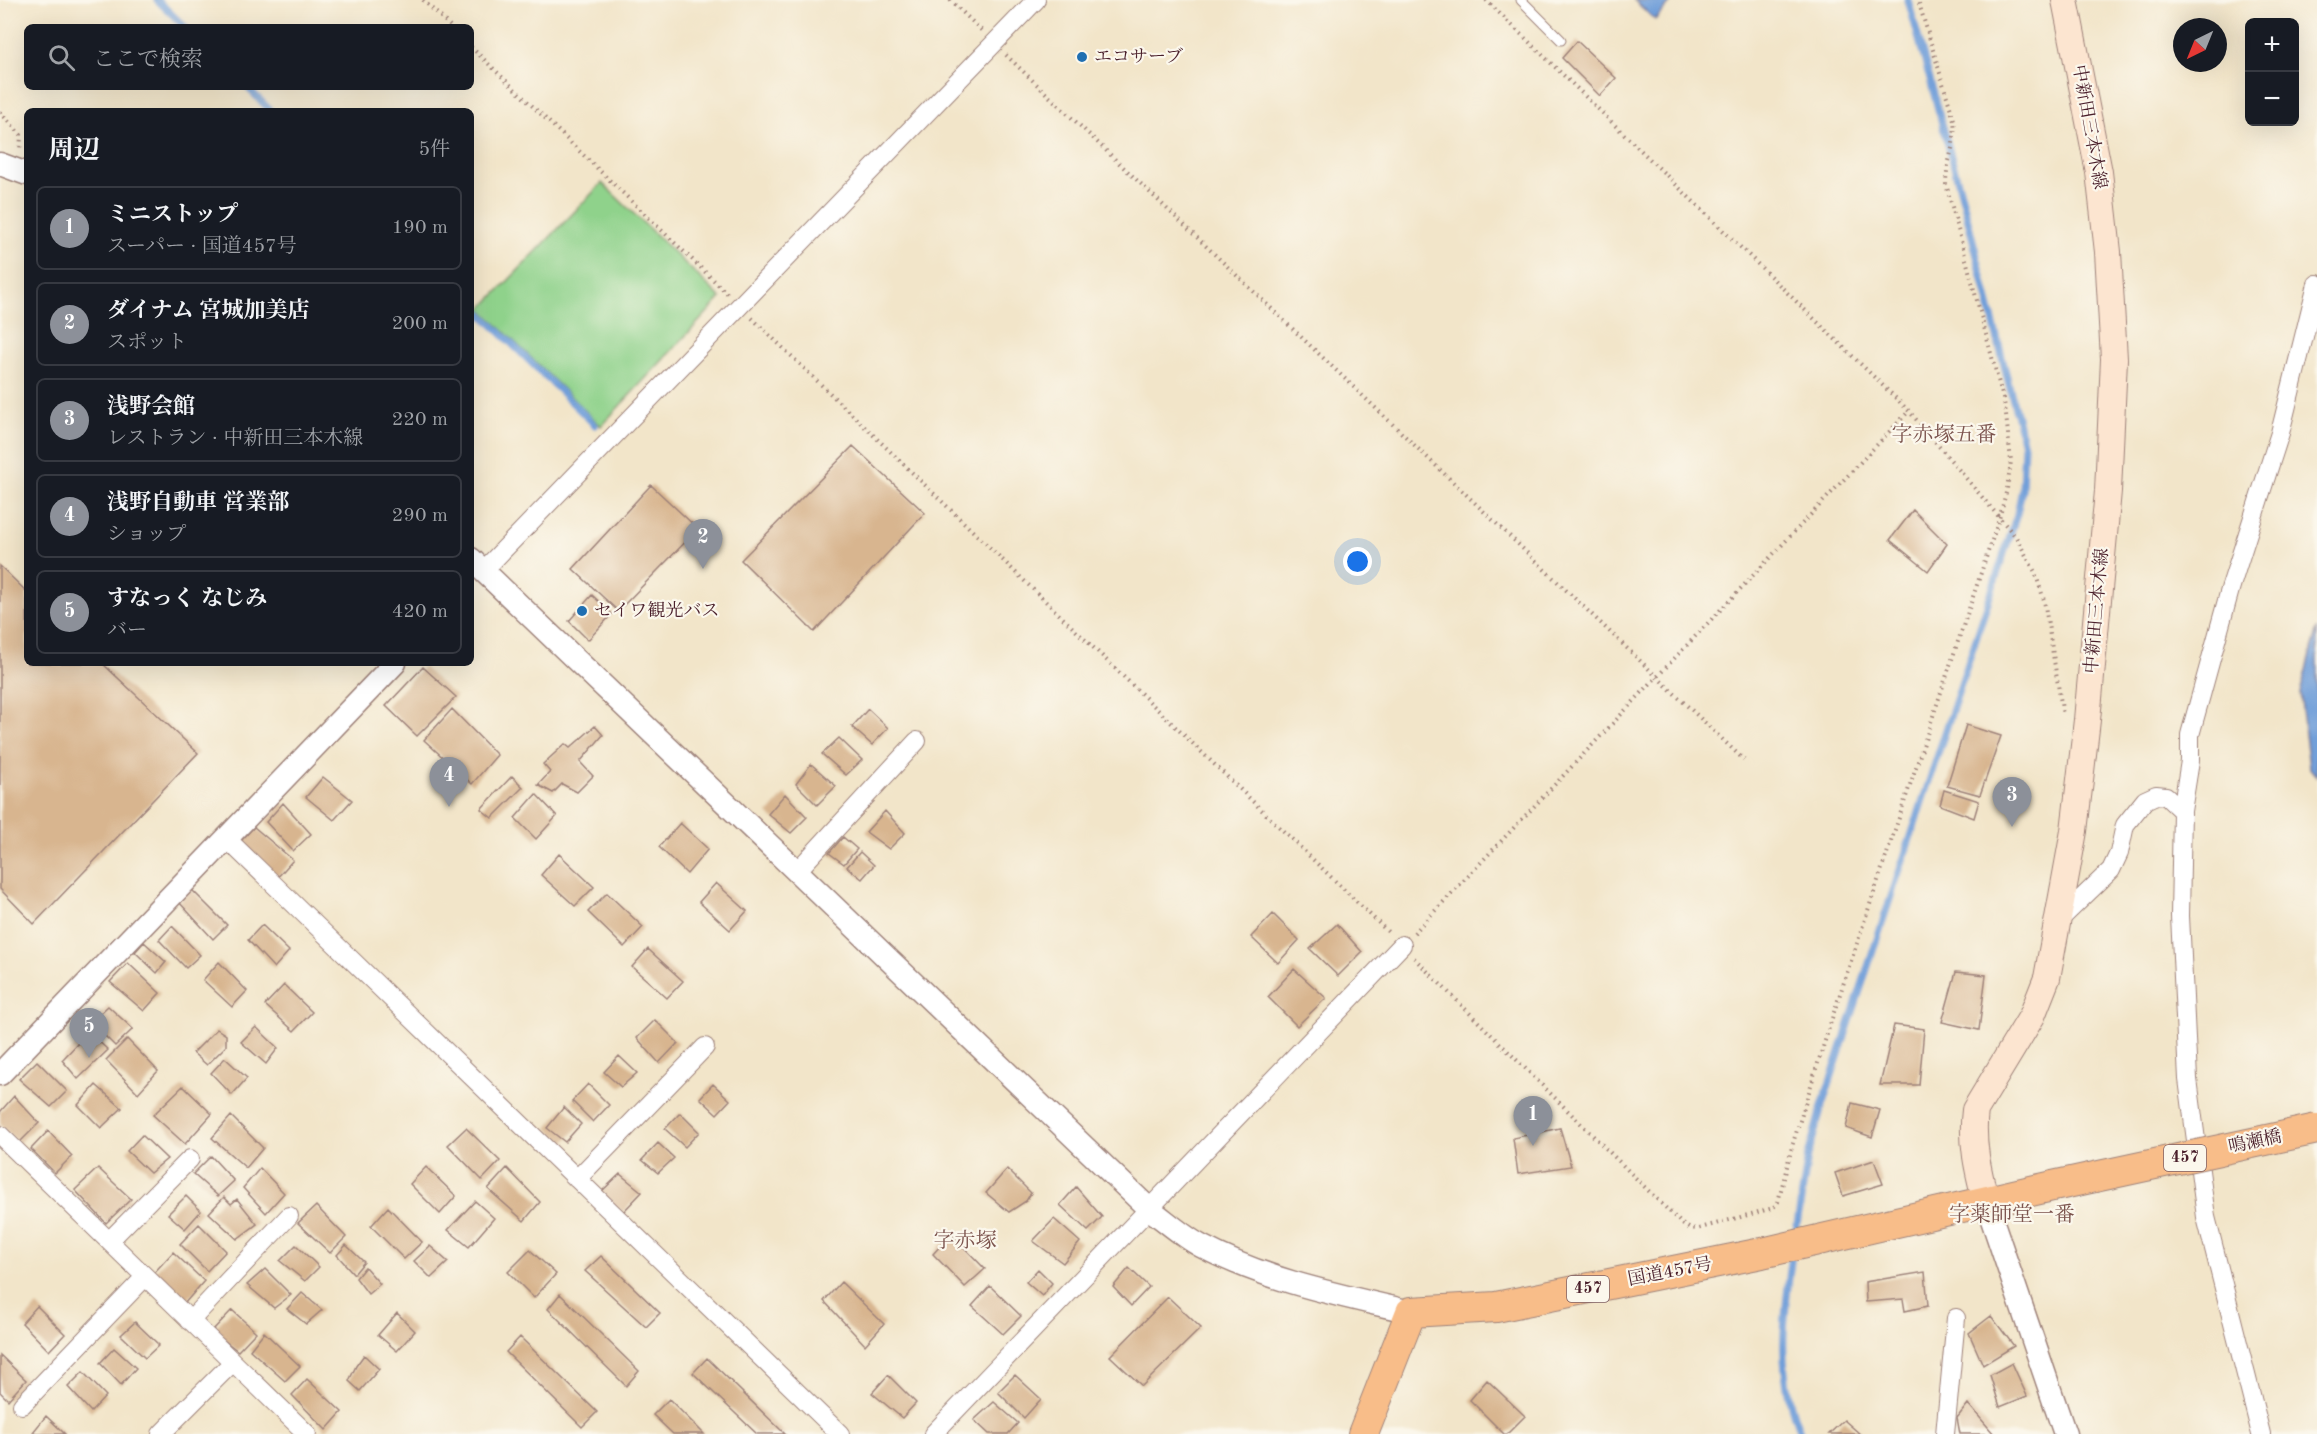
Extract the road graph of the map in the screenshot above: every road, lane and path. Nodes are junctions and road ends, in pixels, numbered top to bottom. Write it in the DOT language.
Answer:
graph roads {
  1 [pos="423,0"];
  2 [pos="950,0"];
  3 [pos="1036,0"];
  4 [pos="1486,0"];
  5 [pos="1521,0"];
  6 [pos="1918,0"];
  7 [pos="2065,0"];
  8 [pos="448,24"];
  9 [pos="1561,40"];
  10 [pos="994,43"];
  11 [pos="474,50"];
  12 [pos="0,112"];
  13 [pos="15,169"];
  14 [pos="2317,284"];
  15 [pos="740,306"];
  16 [pos="1909,411"];
  17 [pos="1999,519"];
  18 [pos="475,571"];
  19 [pos="392,666"];
  20 [pos="1656,676"];
  21 [pos="2064,719"];
  22 [pos="917,741"];
  23 [pos="1744,760"];
  24 [pos="2182,811"];
  25 [pos="227,839"];
  26 [pos="797,871"];
  27 [pos="2056,923"];
  28 [pos="1402,945"];
  29 [pos="705,1047"];
  30 [pos="0,1074"];
  31 [pos="2317,1129"];
  32 [pos="0,1135"];
  33 [pos="190,1158"];
  34 [pos="577,1179"];
  35 [pos="2053,1186"];
  36 [pos="1986,1202"];
  37 [pos="1148,1208"];
  38 [pos="289,1216"];
  39 [pos="109,1241"];
  40 [pos="145,1276"];
  41 [pos="1411,1312"];
  42 [pos="1956,1318"];
  43 [pos="190,1320"];
  44 [pos="233,1362"];
  45 [pos="22,1405"];
  46 [pos="1365,1433"];
  47 [pos="161,1434"];
  48 [pos="307,1434"];
  49 [pos="840,1434"];
  50 [pos="933,1434"];
  51 [pos="1945,1434"];
  52 [pos="2065,1434"];
  53 [pos="2261,1434"];
  1 -- 8 [label="path"];
  2 -- 10 [label="path"];
  3 -- 10 [label="street"];
  4 -- 16 [label="path"];
  5 -- 9 [label="lane"];
  6 -- 17 [label="path"];
  7 -- 27 [label="main road, 中新田三本木線"];
  10 -- 15 [label="street"];
  10 -- 20 [label="path"];
  11 -- 15 [label="path"];
  12 -- 13 [label="path"];
  14 -- 24 [label="street"];
  15 -- 18 [label="street"];
  15 -- 28 [label="path"];
  16 -- 17 [label="path"];
  16 -- 20 [label="path"];
  17 -- 21 [label="path"];
  17 -- 28 [label="path"];
  18 -- 26 [label="street"];
  19 -- 25 [label="street"];
  20 -- 23 [label="path"];
  20 -- 28 [label="path"];
  22 -- 26 [label="street"];
  24 -- 27 [label="street"];
  24 -- 53 [label="street"];
  25 -- 30 [label="street"];
  25 -- 34 [label="street"];
  26 -- 37 [label="street"];
  27 -- 36 [label="main road, 中新田三本木線"];
  28 -- 37 [label="street"];
  29 -- 34 [label="street"];
  31 -- 35 [label="highway, 鳴瀬橋 / 457, bridge"];
  32 -- 39 [label="street"];
  33 -- 39 [label="street"];
  34 -- 49 [label="street"];
  35 -- 36 [label="highway, 国道457号 / 457"];
  36 -- 41 [label="highway, 国道457号 / 457"];
  36 -- 52 [label="street"];
  37 -- 41 [label="street"];
  37 -- 50 [label="street"];
  38 -- 43 [label="street"];
  39 -- 40 [label="street"];
  40 -- 43 [label="street"];
  40 -- 45 [label="street"];
  41 -- 46 [label="highway"];
  42 -- 51 [label="street"];
  43 -- 44 [label="street"];
  44 -- 47 [label="street"];
  44 -- 48 [label="street"];
}
